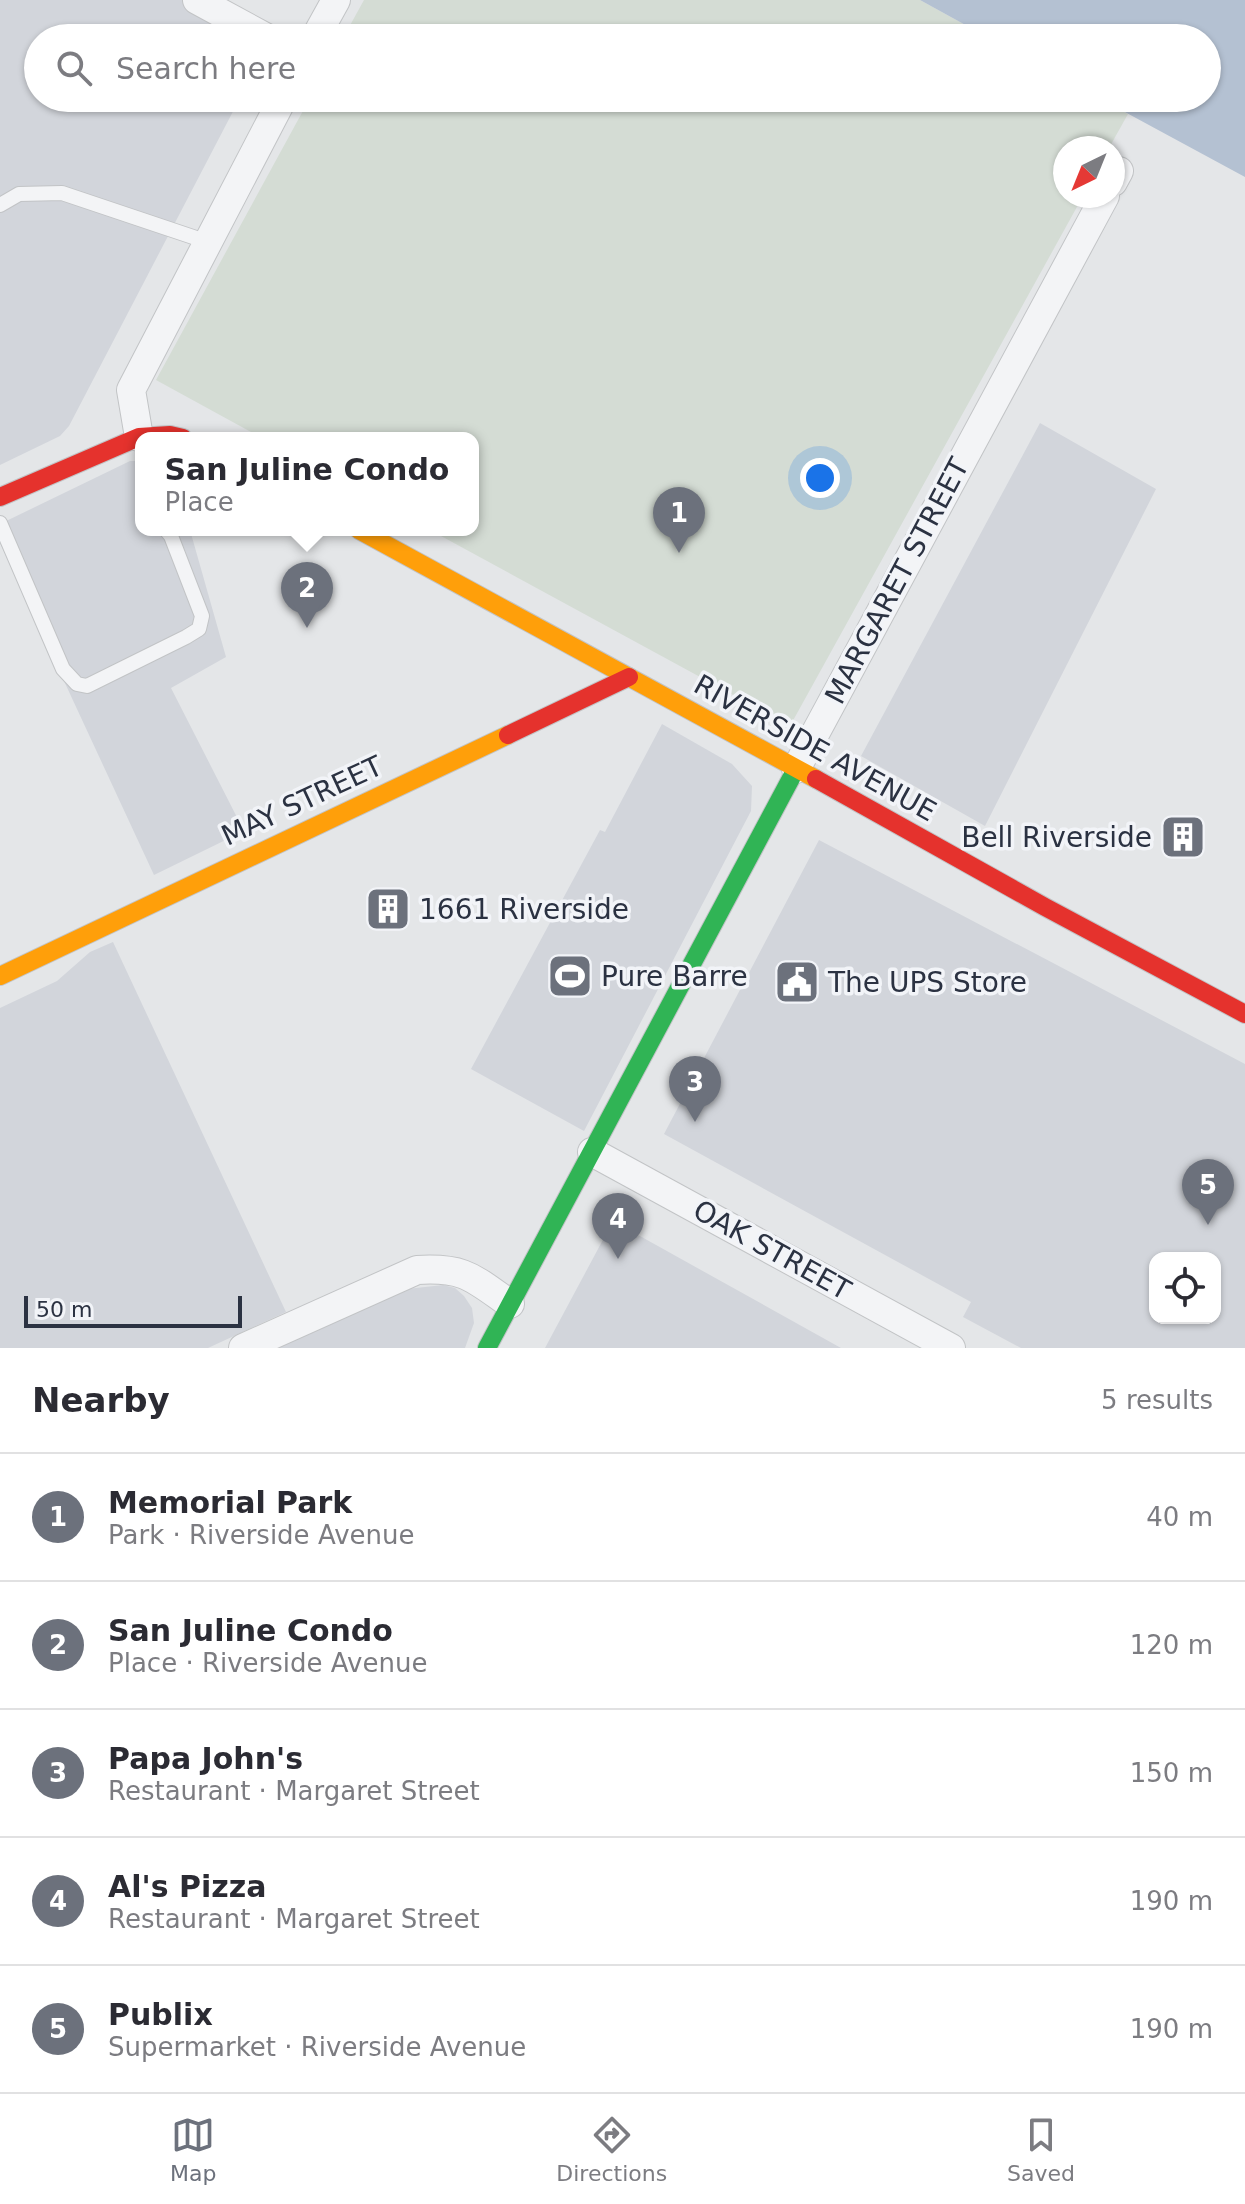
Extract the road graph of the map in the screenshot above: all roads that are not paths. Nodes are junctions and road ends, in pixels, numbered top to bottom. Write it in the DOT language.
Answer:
graph roads {
  1 [pos="197,0"];
  2 [pos="336,0"];
  3 [pos="241,24"];
  4 [pos="323,24"];
  5 [pos="276,112"];
  6 [pos="0,205"];
  7 [pos="1099,208"];
  8 [pos="208,242"];
  9 [pos="139,432"];
  10 [pos="135,442"];
  11 [pos="0,497"];
  12 [pos="0,523"];
  13 [pos="171,536"];
  14 [pos="370,536"];
  15 [pos="629,677"];
  16 [pos="796,769"];
  17 [pos="0,976"];
  18 [pos="1245,1014"];
  19 [pos="592,1152"];
  20 [pos="510,1304"];
  21 [pos="243,1348"];
  22 [pos="487,1348"];
  23 [pos="951,1348"];
  1 -- 3 [label="street"];
  2 -- 4 [label="street"];
  5 -- 8 [label="street"];
  6 -- 8 [label="lane"];
  7 -- 16 [label="street, MARGARET STREET"];
  8 -- 9 [label="street"];
  10 -- 11 [label="main road"];
  12 -- 13 [label="lane"];
  14 -- 15 [label="main road, RIVERSIDE AVENUE"];
  15 -- 16 [label="main road, RIVERSIDE AVENUE"];
  15 -- 17 [label="main road, MAY STREET"];
  16 -- 18 [label="main road, RIVERSIDE AVENUE"];
  16 -- 19 [label="main road, MARGARET STREET"];
  19 -- 20 [label="main road, MARGARET STREET"];
  19 -- 23 [label="street, OAK STREET"];
  20 -- 21 [label="street"];
  20 -- 22 [label="main road, MARGARET STREET"];
}
